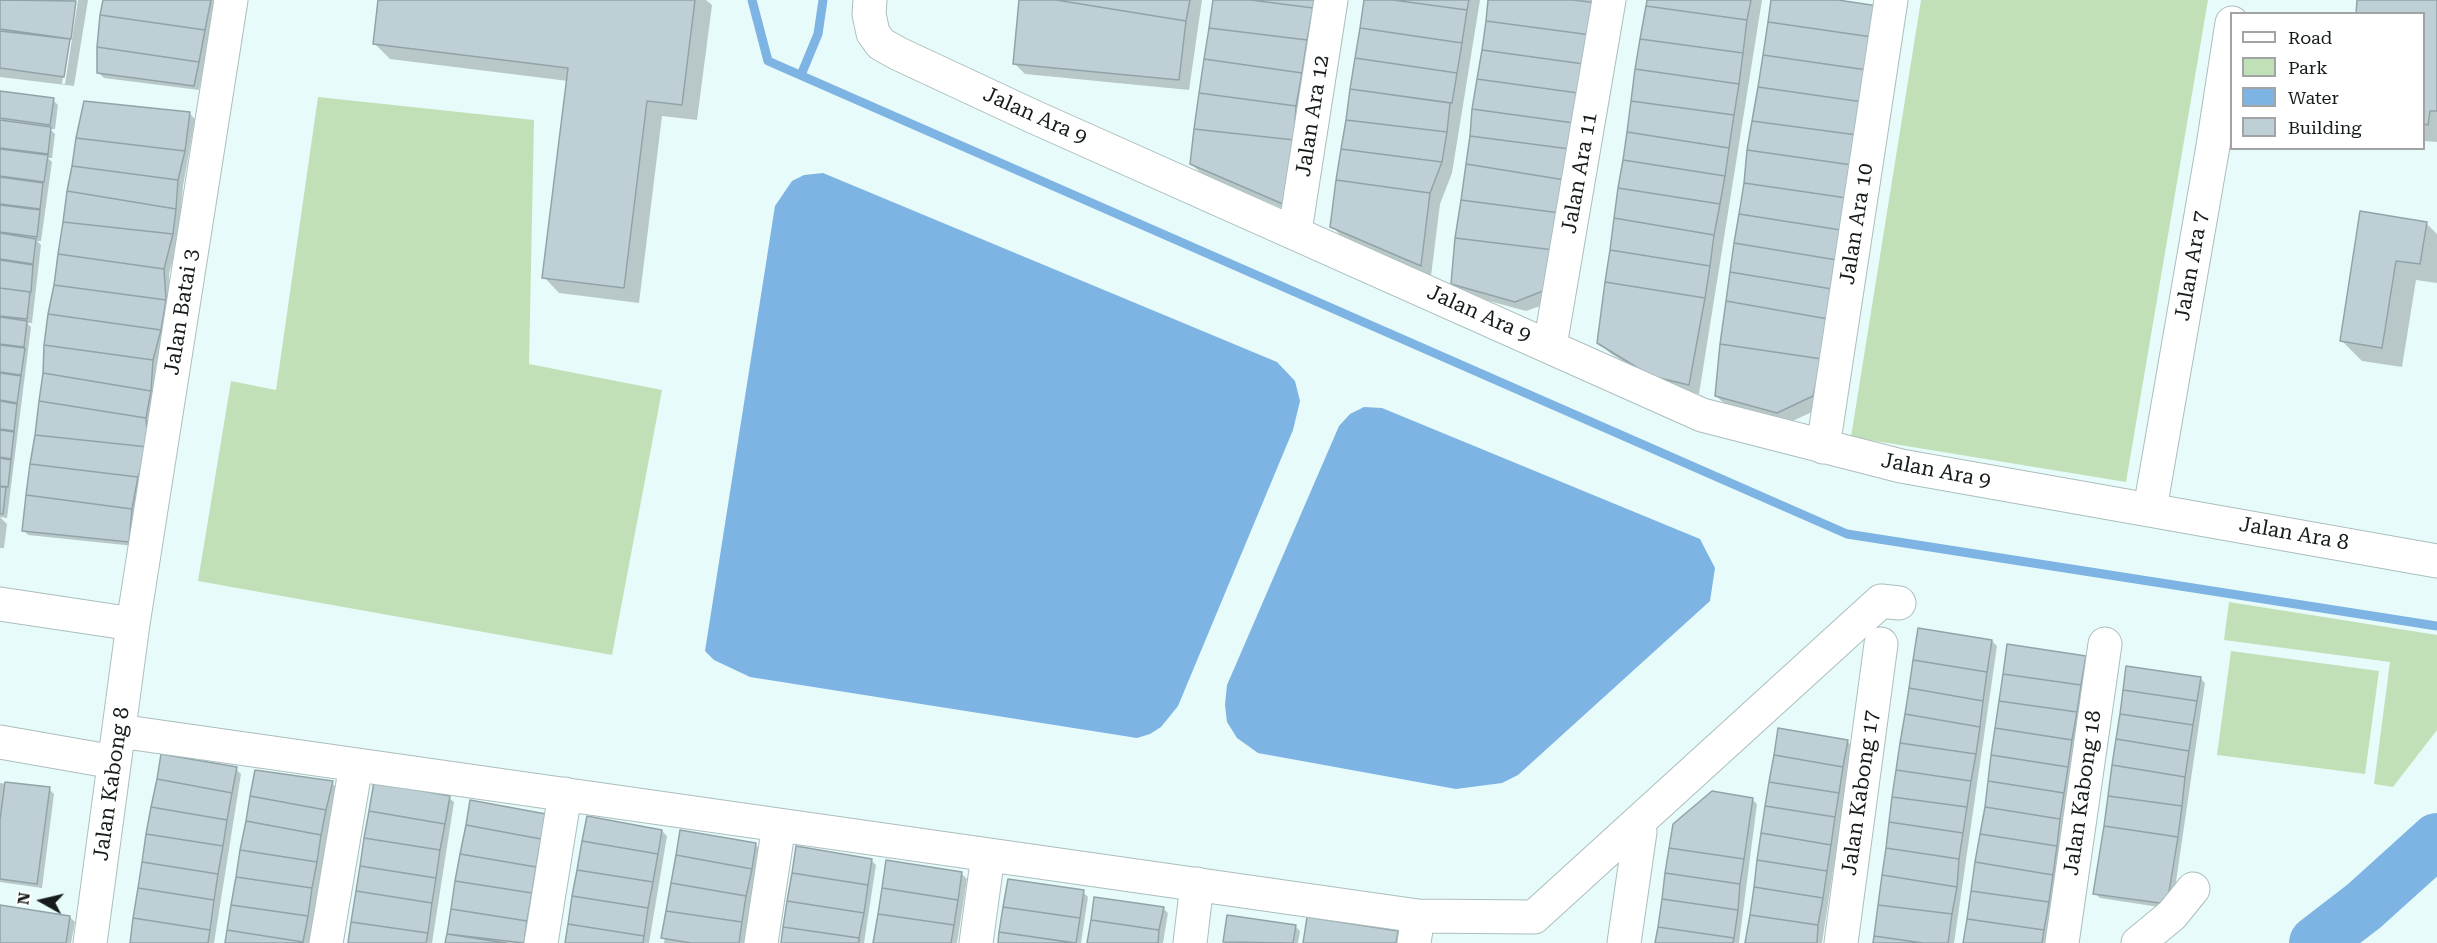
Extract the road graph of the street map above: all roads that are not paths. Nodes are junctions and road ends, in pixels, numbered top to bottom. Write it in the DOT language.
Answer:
graph roads {
  1 [pos="231,0"];
  2 [pos="870,0"];
  3 [pos="1331,0"];
  4 [pos="1609,0"];
  5 [pos="1891,0"];
  6 [pos="2230,36"];
  7 [pos="1295,231"];
  8 [pos="1550,346"];
  9 [pos="1823,447"];
  10 [pos="2150,509"];
  11 [pos="2437,561"];
  12 [pos="1899,603"];
  13 [pos="0,604"];
  14 [pos="133,624"];
  15 [pos="1881,644"];
  16 [pos="2105,644"];
  17 [pos="0,742"];
  18 [pos="117,746"];
  19 [pos="356,765"];
  20 [pos="565,795"];
  21 [pos="779,825"];
  22 [pos="1640,832"];
  23 [pos="988,855"];
  24 [pos="1197,884"];
  25 [pos="2193,889"];
  26 [pos="1416,929"];
  27 [pos="90,943"];
  28 [pos="326,943"];
  29 [pos="541,943"];
  30 [pos="761,943"];
  31 [pos="976,943"];
  32 [pos="1190,943"];
  33 [pos="1624,943"];
  34 [pos="1841,943"];
  35 [pos="2062,943"];
  36 [pos="2138,943"];
  1 -- 14 [label="street, Jalan Batai 3"];
  2 -- 7 [label="street, Jalan Ara 9"];
  3 -- 7 [label="street, Jalan Ara 12"];
  4 -- 8 [label="street, Jalan Ara 11"];
  5 -- 9 [label="street, Jalan Ara 10"];
  6 -- 10 [label="street, Jalan Ara 7"];
  7 -- 8 [label="street, Jalan Ara 9"];
  8 -- 9 [label="street, Jalan Ara 9"];
  9 -- 10 [label="street, Jalan Ara 9"];
  10 -- 11 [label="street, Jalan Ara 8"];
  12 -- 26 [label="street"];
  13 -- 14 [label="street"];
  14 -- 18 [label="street, Jalan Kabong 8"];
  15 -- 34 [label="street, Jalan Kabong 17"];
  16 -- 35 [label="street, Jalan Kabong 18"];
  17 -- 18 [label="street"];
  18 -- 19 [label="street"];
  18 -- 27 [label="street, Jalan Kabong 8"];
  19 -- 20 [label="street"];
  19 -- 28 [label="street"];
  20 -- 21 [label="street"];
  20 -- 29 [label="street"];
  21 -- 23 [label="street"];
  21 -- 30 [label="street"];
  22 -- 33 [label="street"];
  23 -- 24 [label="street"];
  23 -- 31 [label="street"];
  24 -- 26 [label="street"];
  24 -- 32 [label="street"];
  25 -- 36 [label="street"];
}
